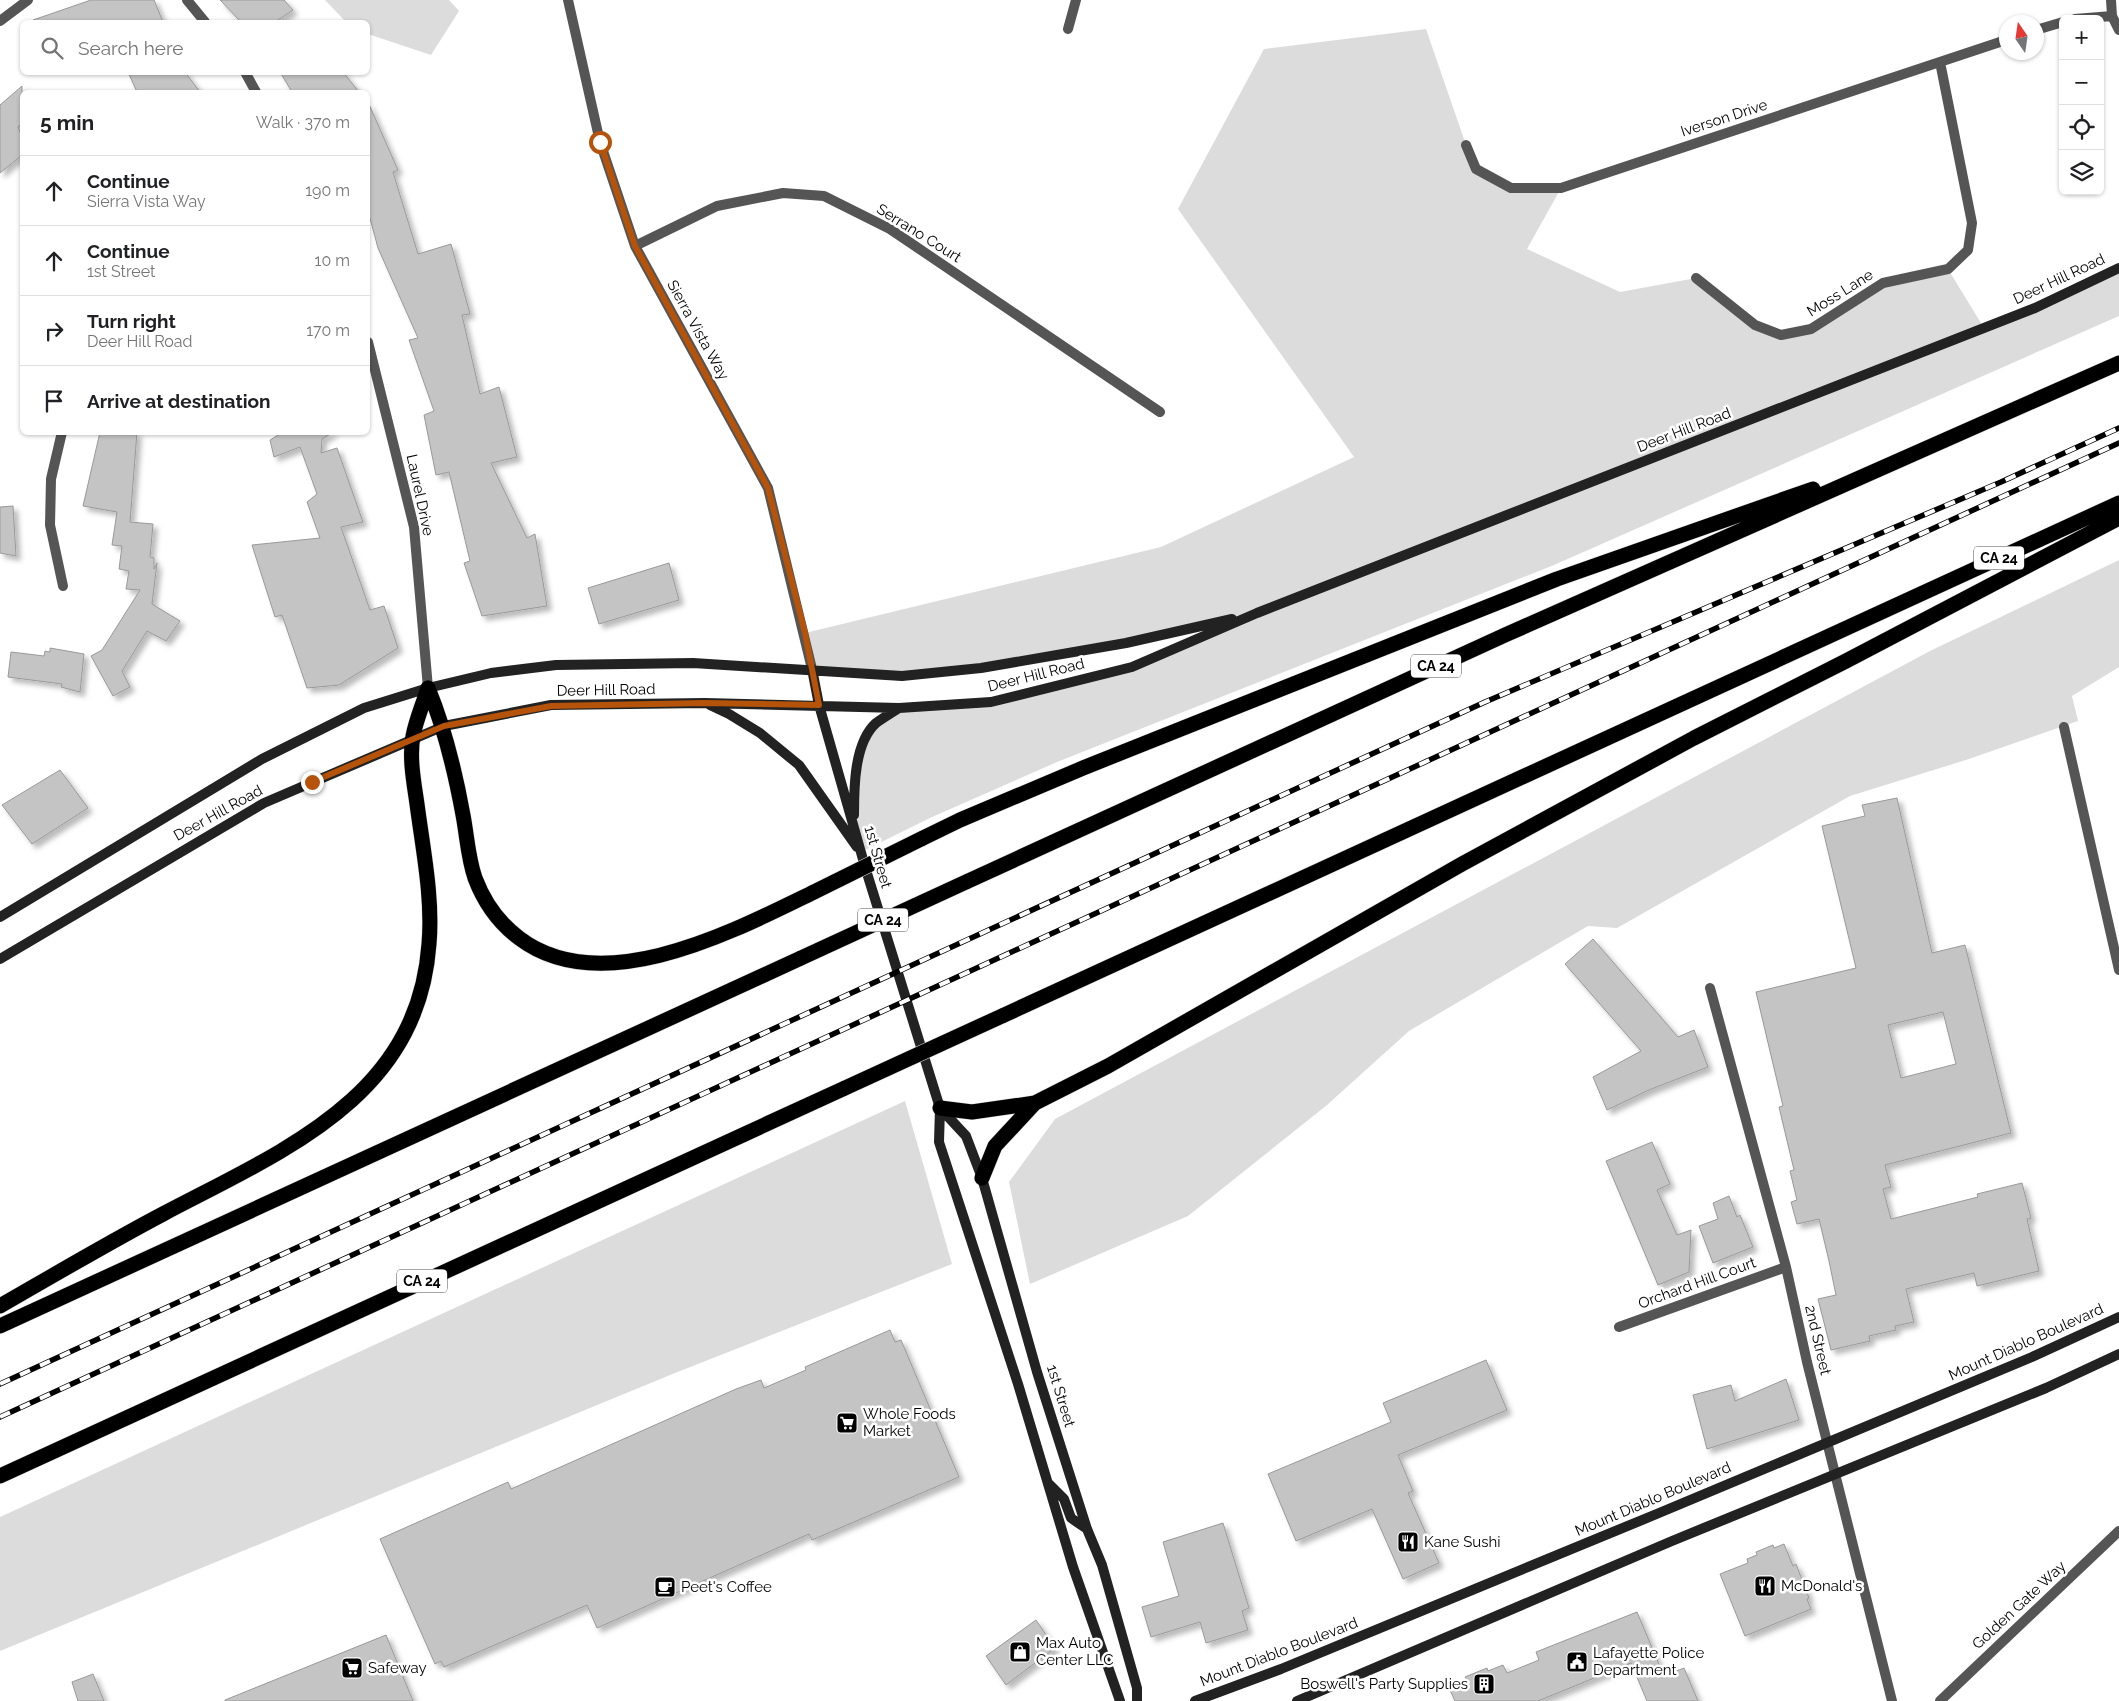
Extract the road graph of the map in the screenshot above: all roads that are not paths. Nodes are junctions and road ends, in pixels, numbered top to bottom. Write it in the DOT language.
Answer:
graph roads {
  1 [pos="28,0"];
  2 [pos="186,0"];
  3 [pos="568,0"];
  4 [pos="1076,0"];
  5 [pos="2111,0"];
  6 [pos="2112,16"];
  7 [pos="2104,17"];
  8 [pos="0,20"];
  9 [pos="203,20"];
  10 [pos="2059,23"];
  11 [pos="2044,28"];
  12 [pos="1068,29"];
  13 [pos="2119,30"];
  14 [pos="1999,42"];
  15 [pos="1940,62"];
  16 [pos="247,75"];
  17 [pos="255,90"];
  18 [pos="1466,145"];
  19 [pos="635,246"];
  20 [pos="2119,268"];
  21 [pos="1696,278"];
  22 [pos="370,350"];
  23 [pos="2119,363"];
  24 [pos="1160,412"];
  25 [pos="61,435"];
  26 [pos="1909,456"];
  27 [pos="2119,503"];
  28 [pos="2119,518"];
  29 [pos="63,586"];
  30 [pos="1258,613"];
  31 [pos="812,669"];
  32 [pos="428,688"];
  33 [pos="705,703"];
  34 [pos="819,705"];
  35 [pos="899,708"];
  36 [pos="444,726"];
  37 [pos="2064,727"];
  38 [pos="413,737"];
  39 [pos="855,832"];
  40 [pos="861,852"];
  41 [pos="0,917"];
  42 [pos="0,959"];
  43 [pos="2119,970"];
  44 [pos="1710,988"];
  45 [pos="1035,1103"];
  46 [pos="940,1108"];
  47 [pos="982,1178"];
  48 [pos="1786,1267"];
  49 [pos="0,1306"];
  50 [pos="2119,1317"];
  51 [pos="0,1326"];
  52 [pos="1619,1327"];
  53 [pos="2119,1354"];
  54 [pos="1827,1443"];
  55 [pos="1834,1473"];
  56 [pos="0,1476"];
  57 [pos="1048,1483"];
  58 [pos="1087,1528"];
  59 [pos="2119,1531"];
  60 [pos="1120,1701"];
  61 [pos="1137,1701"];
  62 [pos="1195,1701"];
  63 [pos="1297,1701"];
  64 [pos="1892,1701"];
  65 [pos="1940,1701"];
  1 -- 8 [label="street"];
  2 -- 9 [label="street"];
  3 -- 19 [label="street, Sierra Vista Way"];
  4 -- 12 [label="street"];
  5 -- 6 [label="street"];
  6 -- 7 [label="street"];
  6 -- 13 [label="street"];
  10 -- 11 [label="street"];
  14 -- 15 [label="street, Iverson Drive"];
  15 -- 18 [label="street, Iverson Drive"];
  15 -- 21 [label="street, Moss Lane"];
  16 -- 17 [label="street"];
  19 -- 24 [label="street, Serrano Court"];
  19 -- 31 [label="street, Sierra Vista Way"];
  20 -- 30 [label="street, Deer Hill Road"];
  22 -- 32 [label="street, Laurel Drive"];
  23 -- 26 [label="highway, CA 24"];
  25 -- 29 [label="street"];
  26 -- 36 [label="highway, bridge"];
  26 -- 51 [label="highway, CA 24, bridge"];
  27 -- 56 [label="highway, CA 24, bridge"];
  28 -- 45 [label="highway"];
  30 -- 31 [label="street, Deer Hill Road"];
  30 -- 35 [label="street, Deer Hill Road"];
  31 -- 32 [label="street, Deer Hill Road"];
  31 -- 34 [label="street, 1st Street"];
  32 -- 36 [label="highway"];
  32 -- 38 [label="highway"];
  32 -- 41 [label="street, Deer Hill Road"];
  33 -- 34 [label="street, Deer Hill Road"];
  33 -- 36 [label="street, Deer Hill Road"];
  33 -- 40 [label="street"];
  34 -- 35 [label="street, Deer Hill Road"];
  34 -- 39 [label="street, 1st Street"];
  35 -- 39 [label="street"];
  36 -- 38 [label="street, Deer Hill Road"];
  37 -- 43 [label="street"];
  38 -- 42 [label="street, Deer Hill Road"];
  38 -- 49 [label="highway"];
  39 -- 40 [label="street, 1st Street"];
  40 -- 46 [label="street, 1st Street"];
  44 -- 48 [label="street, 2nd Street"];
  45 -- 46 [label="highway"];
  45 -- 47 [label="highway"];
  46 -- 47 [label="street, 1st Street"];
  46 -- 57 [label="street, 1st Street"];
  47 -- 58 [label="street, 1st Street"];
  48 -- 52 [label="street, Orchard Hill Court"];
  48 -- 54 [label="street, 2nd Street"];
  50 -- 54 [label="street, Mount Diablo Boulevard"];
  53 -- 55 [label="street"];
  54 -- 55 [label="street, 2nd Street"];
  54 -- 62 [label="street, Mount Diablo Boulevard"];
  55 -- 63 [label="street"];
  55 -- 64 [label="street, 2nd Street"];
  57 -- 58 [label="street"];
  57 -- 60 [label="street, 1st Street"];
  58 -- 61 [label="street, 1st Street"];
  59 -- 65 [label="street, Golden Gate Way"];
}
